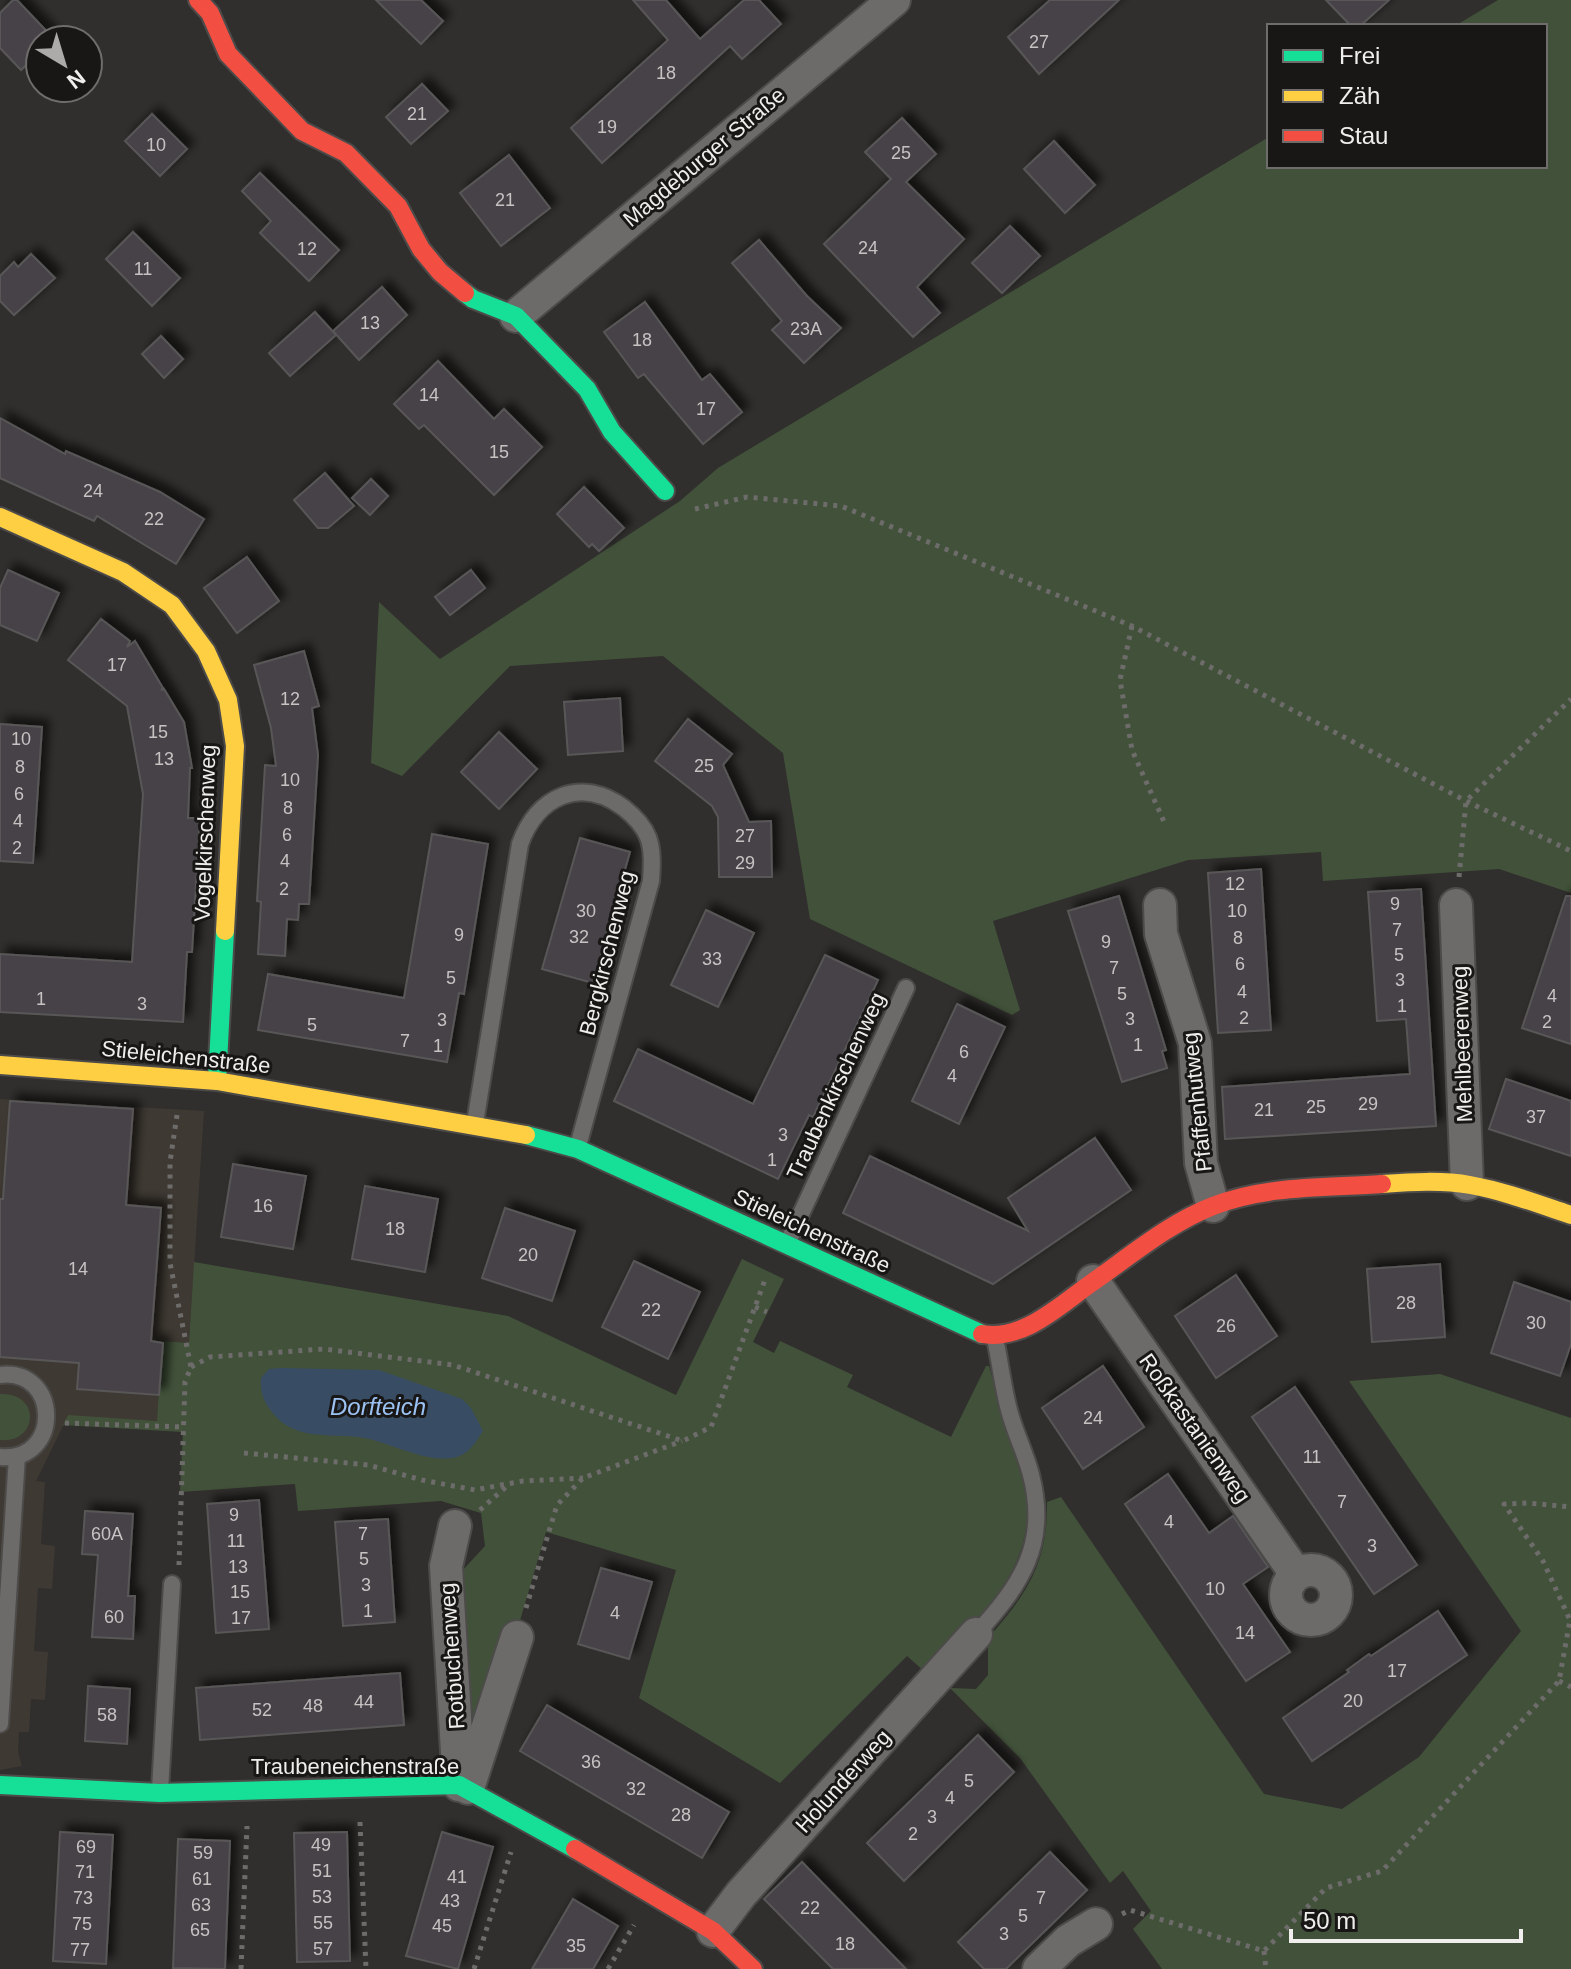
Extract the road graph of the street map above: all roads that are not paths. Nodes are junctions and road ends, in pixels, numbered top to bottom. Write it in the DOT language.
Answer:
graph roads {
  1 [pos="894,0"];
  2 [pos="211,4"];
  3 [pos="516,316"];
  4 [pos="665,491"];
  5 [pos="0,517"];
  6 [pos="1160,905"];
  7 [pos="1456,905"];
  8 [pos="906,988"];
  9 [pos="0,1065"];
  10 [pos="217,1081"];
  11 [pos="474,1125"];
  12 [pos="578,1149"];
  13 [pos="1467,1184"];
  14 [pos="1213,1206"];
  15 [pos="1571,1215"];
  16 [pos="782,1244"];
  17 [pos="1093,1281"];
  18 [pos="995,1337"];
  19 [pos="0,1375"];
  20 [pos="9,1457"];
  21 [pos="455,1526"];
  22 [pos="1296,1574"];
  23 [pos="172,1584"];
  24 [pos="976,1634"];
  25 [pos="517,1637"];
  26 [pos="0,1724"];
  27 [pos="0,1785"];
  28 [pos="464,1787"];
  29 [pos="159,1793"];
  30 [pos="1096,1924"];
  31 [pos="713,1931"];
  32 [pos="753,1969"];
  33 [pos="1039,1969"];
  1 -- 3 [label="street, Magdeburger Straße"];
  2 -- 3 [label="street"];
  3 -- 4 [label="street"];
  5 -- 10 [label="street, Vogelkirschenweg"];
  6 -- 14 [label="street, Pfaffenhutweg"];
  7 -- 13 [label="street, Mehlbeerenweg"];
  8 -- 16 [label="lane, Traubenkirschenweg"];
  9 -- 10 [label="street, Stieleichenstraße"];
  10 -- 11 [label="street, Stieleichenstraße"];
  11 -- 12 [label="street, Stieleichenstraße"];
  11 -- 12 [label="lane, Bergkirschenweg"];
  12 -- 16 [label="street, Stieleichenstraße"];
  13 -- 14 [label="street"];
  13 -- 15 [label="street"];
  14 -- 17 [label="street"];
  16 -- 18 [label="street, Stieleichenstraße"];
  17 -- 18 [label="street"];
  17 -- 22 [label="street, Roßkastanienweg"];
  18 -- 24 [label="lane"];
  19 -- 20 [label="lane"];
  20 -- 26 [label="lane"];
  21 -- 28 [label="street, Rotbuchenweg"];
  23 -- 29 [label="lane"];
  24 -- 31 [label="street, Holunderweg"];
  25 -- 28 [label="street, Rotbuchenweg"];
  27 -- 29 [label="street, Traubeneichenstraße"];
  28 -- 29 [label="street, Traubeneichenstraße"];
  28 -- 31 [label="street, Traubeneichenstraße"];
  30 -- 33 [label="street"];
  31 -- 32 [label="street, Traubeneichenstraße"];
}
